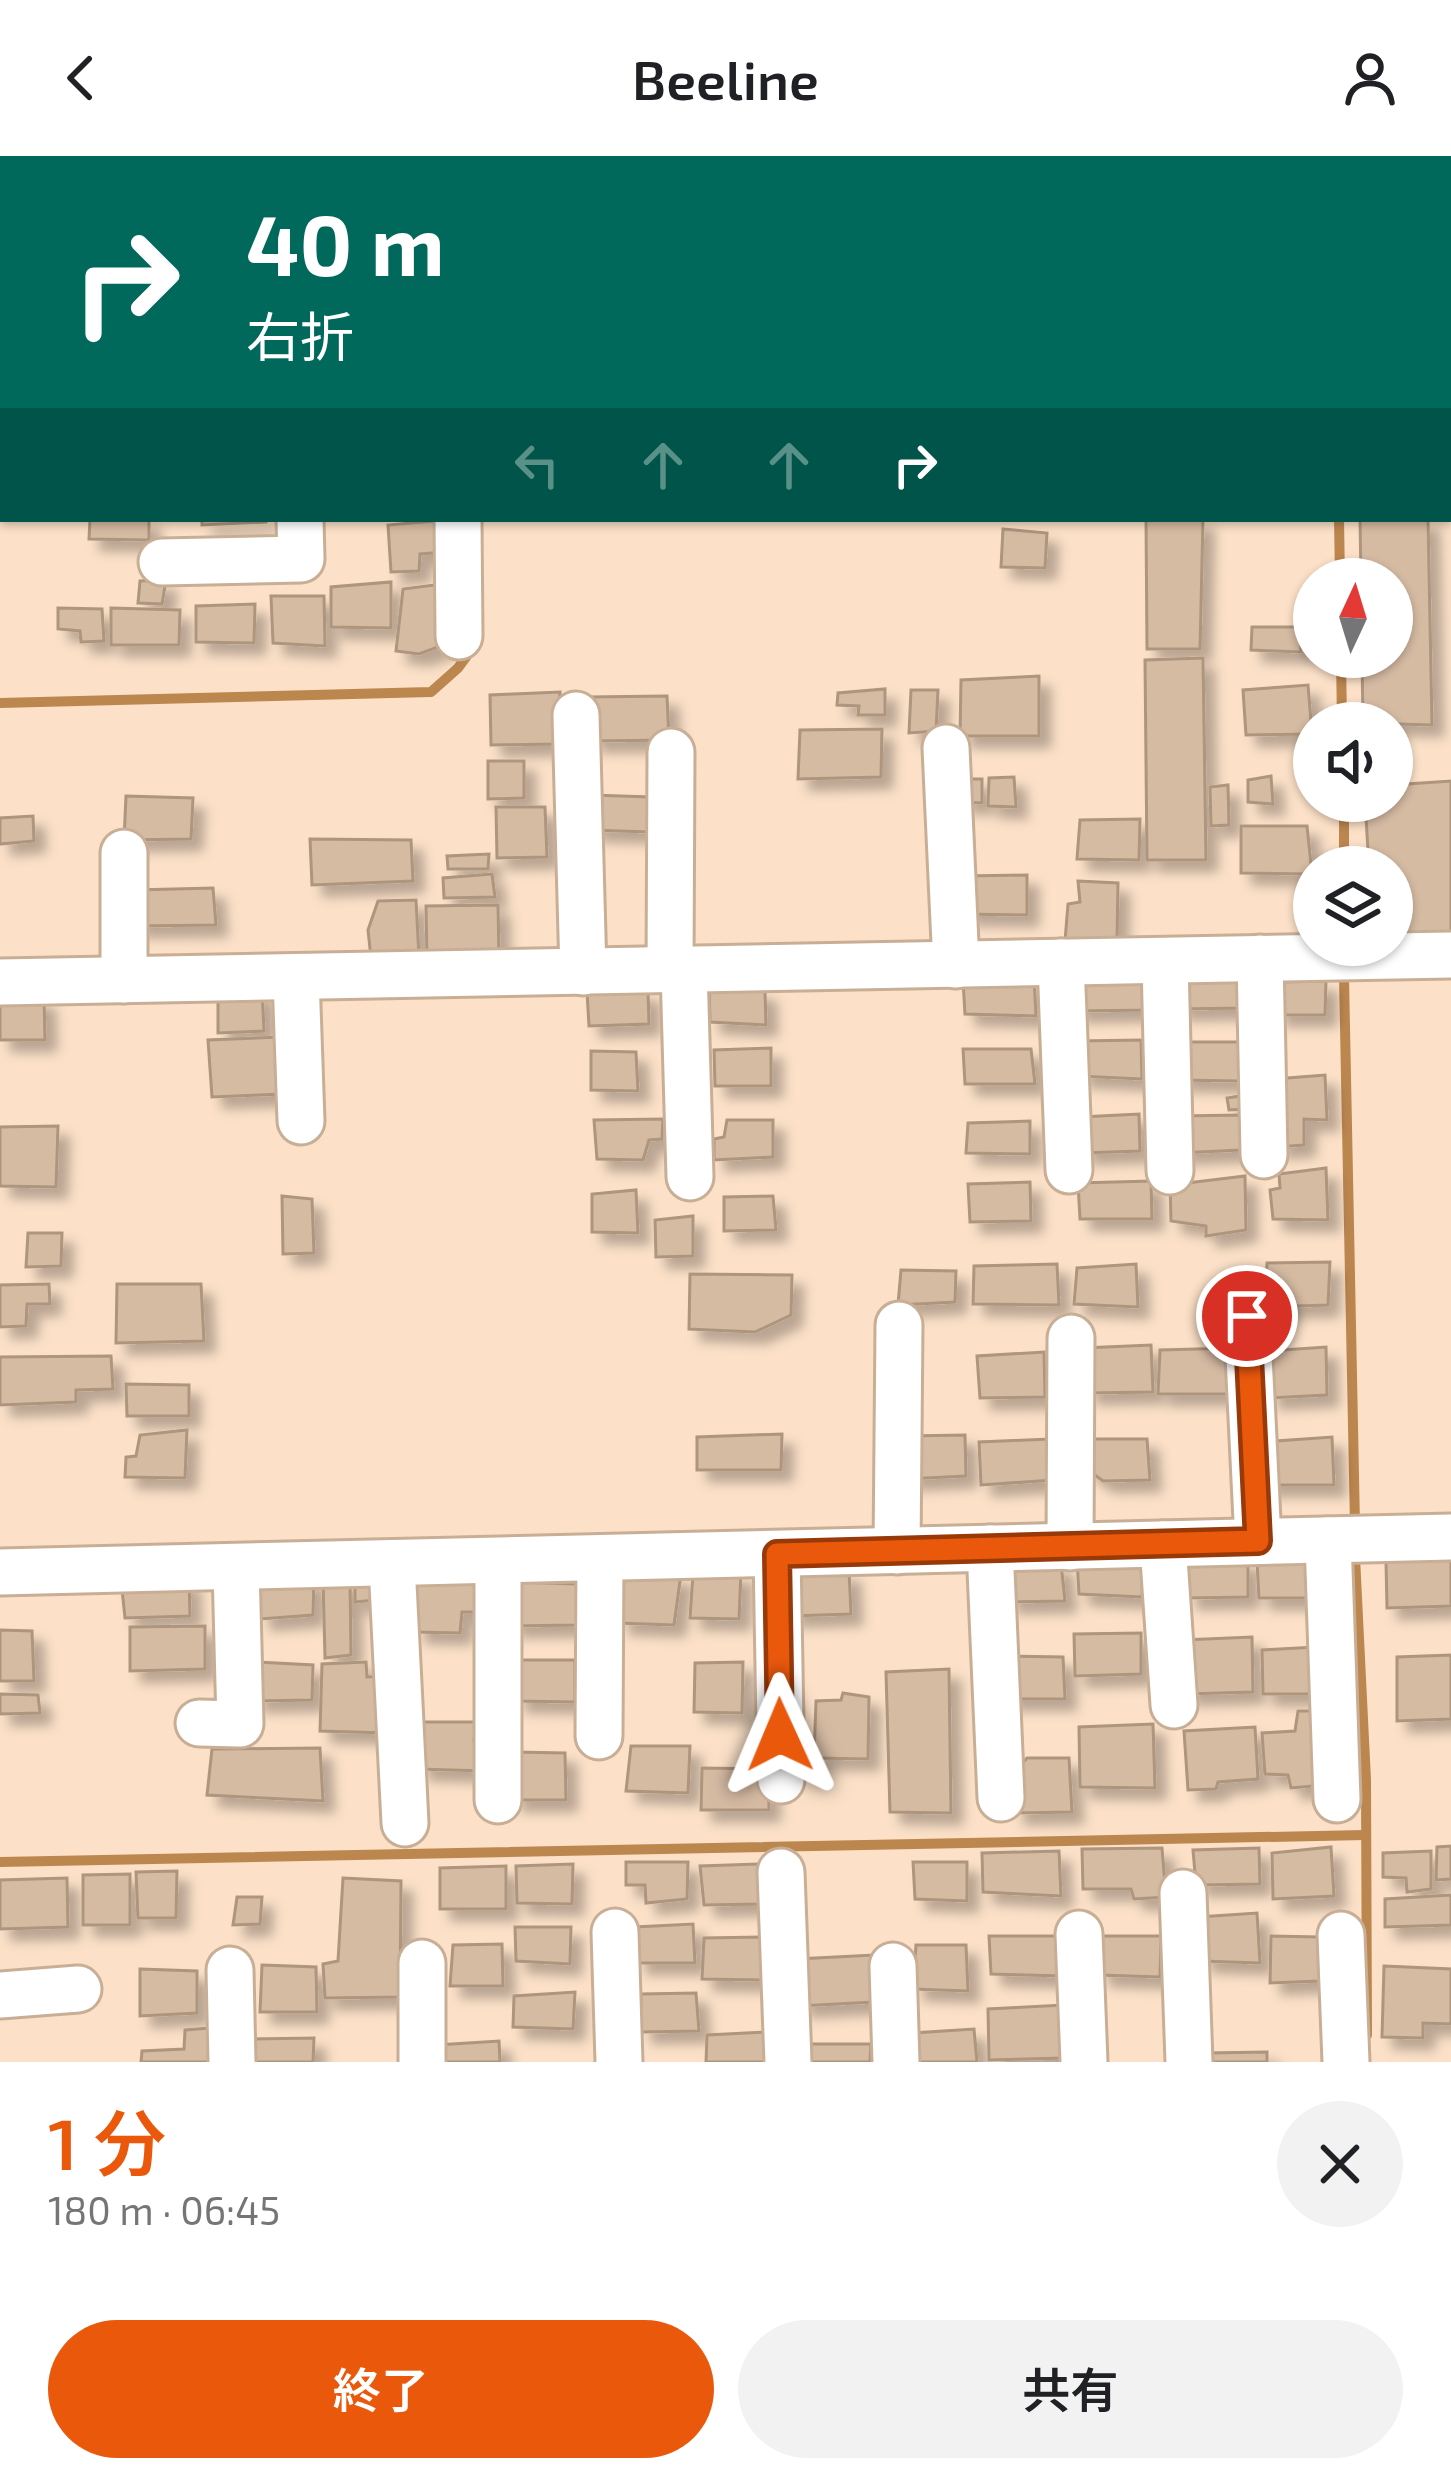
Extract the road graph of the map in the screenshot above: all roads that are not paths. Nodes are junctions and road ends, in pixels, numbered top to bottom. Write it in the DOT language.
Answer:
graph roads {
  1 [pos="300,522"];
  2 [pos="458,522"];
  3 [pos="162,562"];
  4 [pos="460,637"];
  5 [pos="576,715"];
  6 [pos="946,748"];
  7 [pos="671,752"];
  8 [pos="124,853"];
  9 [pos="1451,955"];
  10 [pos="1260,958"];
  11 [pos="1165,961"];
  12 [pos="1061,962"];
  13 [pos="956,965"];
  14 [pos="677,970"];
  15 [pos="583,972"];
  16 [pos="296,977"];
  17 [pos="124,980"];
  18 [pos="0,982"];
  19 [pos="301,1120"];
  20 [pos="1264,1155"];
  21 [pos="1070,1170"];
  22 [pos="1170,1171"];
  23 [pos="690,1178"];
  24 [pos="1247,1316"];
  25 [pos="898,1325"];
  26 [pos="1071,1338"];
  27 [pos="1451,1537"];
  28 [pos="1328,1540"];
  29 [pos="1258,1541"];
  30 [pos="1163,1544"];
  31 [pos="1070,1547"];
  32 [pos="990,1548"];
  33 [pos="897,1551"];
  34 [pos="777,1554"];
  35 [pos="600,1558"];
  36 [pos="498,1561"];
  37 [pos="392,1564"];
  38 [pos="236,1567"];
  39 [pos="0,1572"];
  40 [pos="1174,1705"];
  41 [pos="199,1723"];
  42 [pos="599,1736"];
  43 [pos="781,1780"];
  44 [pos="1001,1798"];
  45 [pos="1337,1799"];
  46 [pos="498,1800"];
  47 [pos="405,1823"];
  48 [pos="782,1872"];
  49 [pos="1183,1893"];
  50 [pos="615,1932"];
  51 [pos="1079,1934"];
  52 [pos="1341,1935"];
  53 [pos="422,1964"];
  54 [pos="893,1966"];
  55 [pos="230,1970"];
  56 [pos="78,1989"];
  57 [pos="0,1995"];
  58 [pos="232,2062"];
  59 [pos="422,2062"];
  60 [pos="619,2062"];
  61 [pos="788,2062"];
  62 [pos="896,2062"];
  63 [pos="1084,2062"];
  64 [pos="1189,2062"];
  65 [pos="1346,2062"];
  1 -- 3 [label="street"];
  2 -- 4 [label="street"];
  5 -- 15 [label="street"];
  6 -- 13 [label="street"];
  7 -- 14 [label="street"];
  8 -- 17 [label="street"];
  9 -- 10 [label="street"];
  10 -- 11 [label="street"];
  10 -- 20 [label="street"];
  11 -- 12 [label="street"];
  11 -- 22 [label="street"];
  12 -- 13 [label="street"];
  12 -- 21 [label="street"];
  13 -- 14 [label="street"];
  14 -- 15 [label="street"];
  14 -- 23 [label="street"];
  15 -- 16 [label="street"];
  16 -- 17 [label="street"];
  16 -- 19 [label="street"];
  17 -- 18 [label="street"];
  24 -- 29 [label="street"];
  25 -- 33 [label="street"];
  26 -- 31 [label="street"];
  27 -- 28 [label="street"];
  28 -- 29 [label="street"];
  28 -- 45 [label="street"];
  29 -- 30 [label="street"];
  30 -- 31 [label="street"];
  30 -- 40 [label="street"];
  31 -- 32 [label="street"];
  32 -- 33 [label="street"];
  32 -- 44 [label="street"];
  33 -- 34 [label="street"];
  34 -- 35 [label="street"];
  34 -- 43 [label="street"];
  35 -- 36 [label="street"];
  35 -- 42 [label="street"];
  36 -- 37 [label="street"];
  36 -- 46 [label="street"];
  37 -- 38 [label="street"];
  37 -- 47 [label="street"];
  38 -- 39 [label="street"];
  38 -- 41 [label="street"];
  48 -- 61 [label="street"];
  49 -- 64 [label="street"];
  50 -- 60 [label="street"];
  51 -- 63 [label="street"];
  52 -- 65 [label="street"];
  53 -- 59 [label="street"];
  54 -- 62 [label="street"];
  55 -- 58 [label="street"];
  56 -- 57 [label="street"];
}
